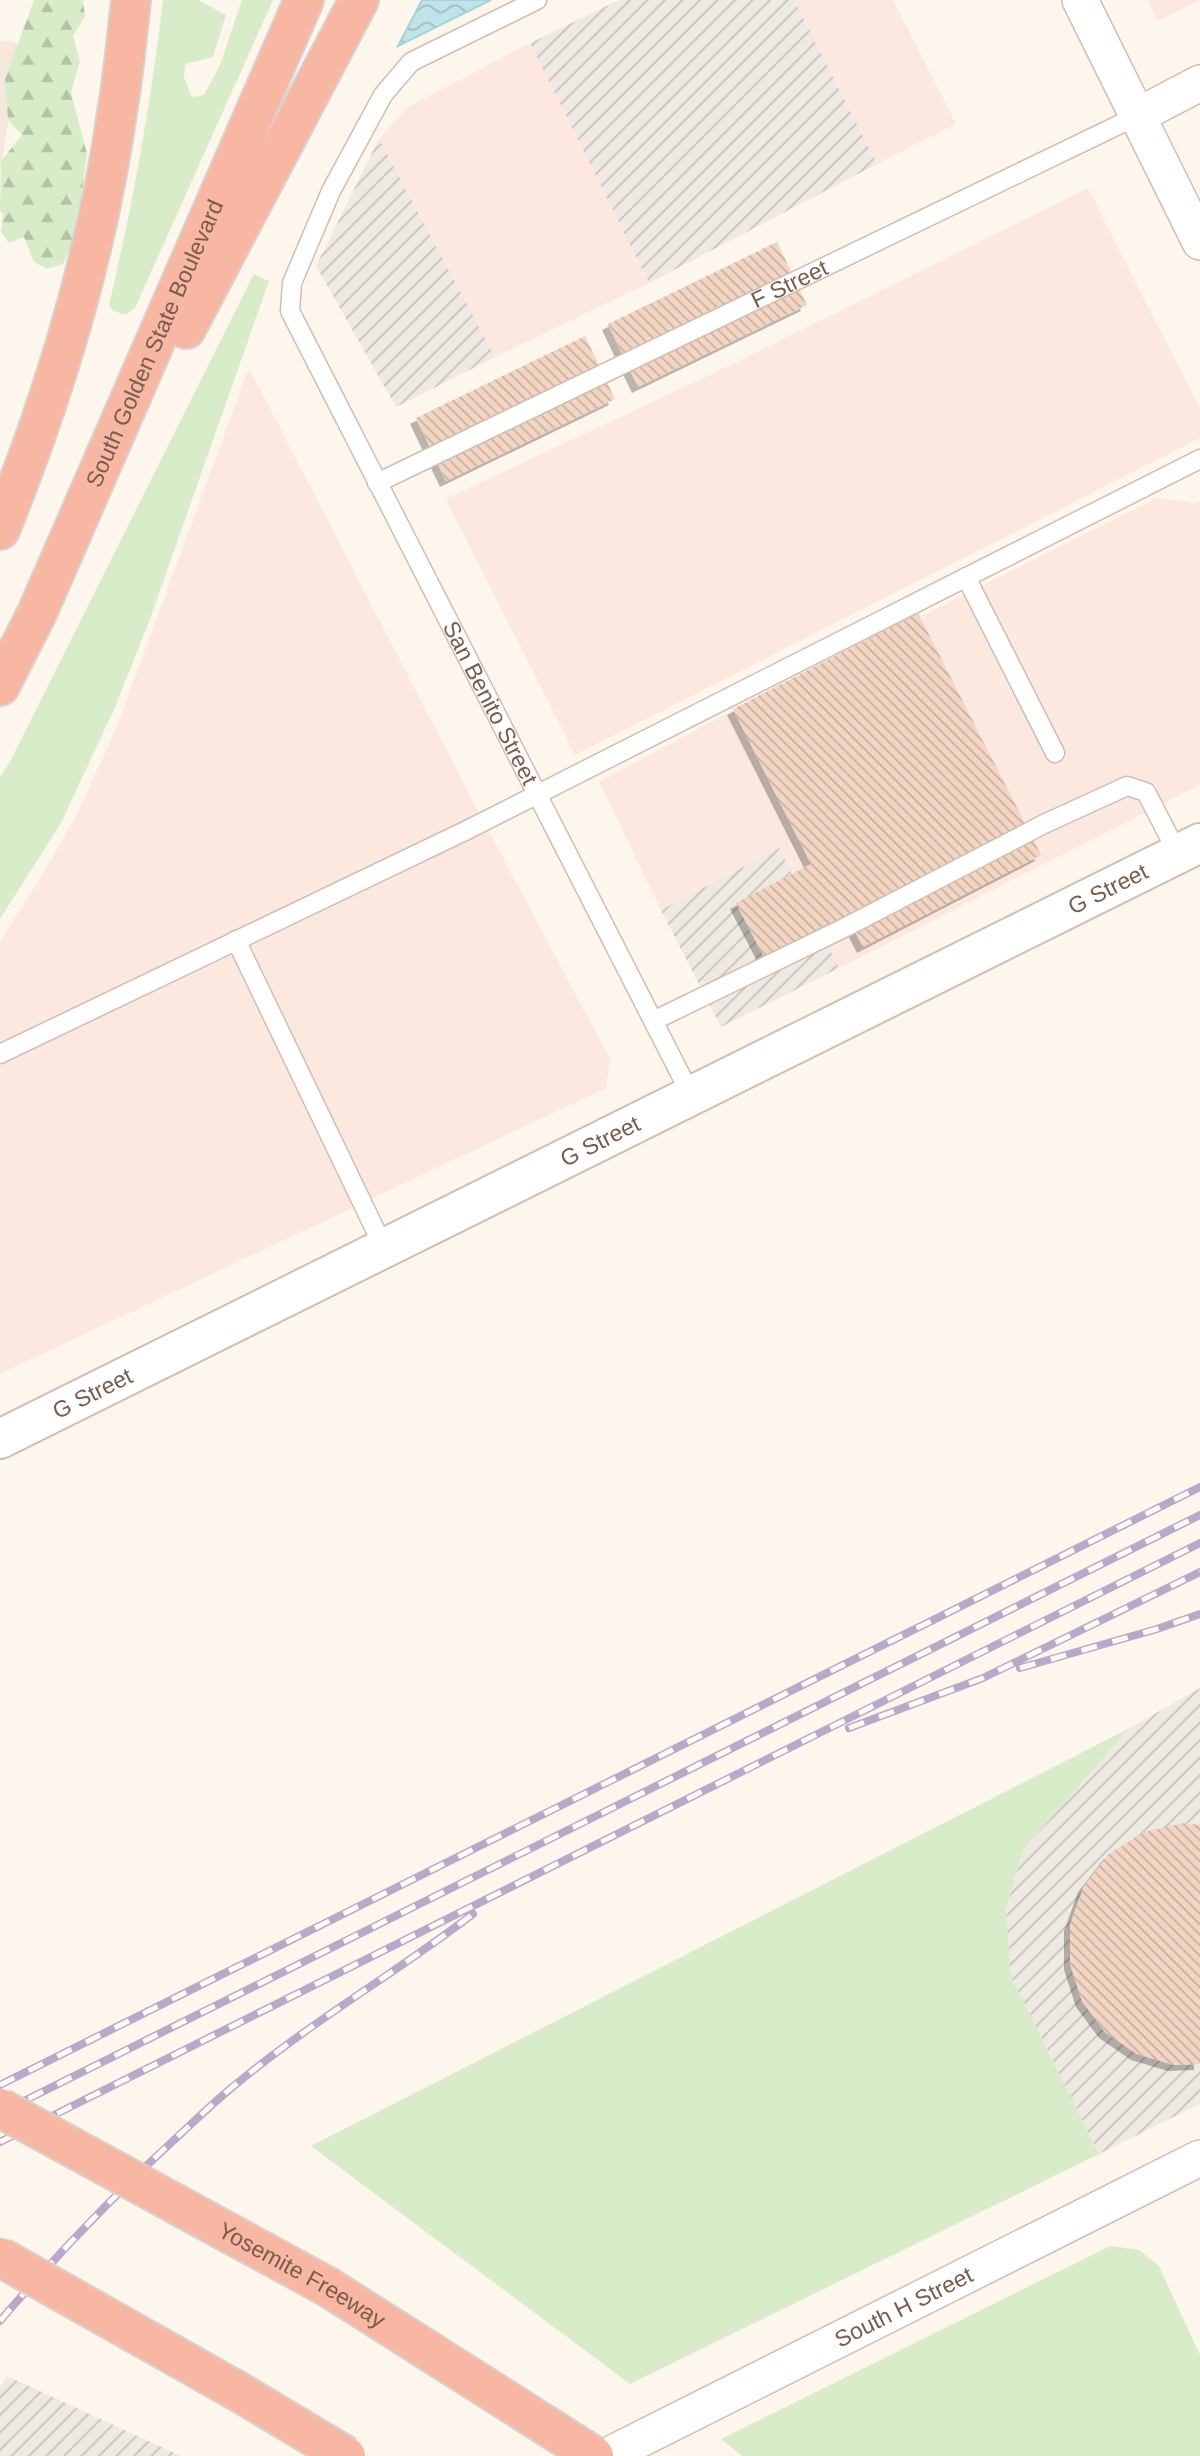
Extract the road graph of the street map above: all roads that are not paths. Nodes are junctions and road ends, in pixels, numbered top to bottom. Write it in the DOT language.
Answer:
graph roads {
  1 [pos="131,0"];
  2 [pos="304,0"];
  3 [pos="359,0"];
  4 [pos="537,0"];
  5 [pos="1080,0"];
  6 [pos="1200,83"];
  7 [pos="1137,116"];
  8 [pos="1200,242"];
  9 [pos="1200,459"];
  10 [pos="377,483"];
  11 [pos="0,530"];
  12 [pos="967,577"];
  13 [pos="37,613"];
  14 [pos="0,686"];
  15 [pos="1055,753"];
  16 [pos="537,793"];
  17 [pos="1189,848"];
  18 [pos="236,940"];
  19 [pos="653,1021"];
  20 [pos="0,1054"];
  21 [pos="691,1095"];
  22 [pos="384,1248"];
  23 [pos="0,1439"];
  24 [pos="0,2108"];
  25 [pos="1199,2162"];
  26 [pos="0,2257"];
  27 [pos="346,2456"];
  28 [pos="594,2456"];
  29 [pos="607,2456"];
  1 -- 11 [label="highway"];
  2 -- 13 [label="highway, South Golden State Boulevard"];
  3 -- 13 [label="highway"];
  4 -- 10 [label="lane, San Benito Street"];
  5 -- 7 [label="street"];
  6 -- 7 [label="street, F Street"];
  7 -- 8 [label="street"];
  7 -- 10 [label="lane, F Street"];
  9 -- 12 [label="lane"];
  10 -- 16 [label="lane, San Benito Street"];
  12 -- 15 [label="lane"];
  12 -- 16 [label="lane"];
  13 -- 14 [label="highway, South Golden State Boulevard"];
  16 -- 18 [label="lane"];
  16 -- 19 [label="lane, San Benito Street"];
  17 -- 19 [label="lane"];
  17 -- 21 [label="street, G Street"];
  18 -- 20 [label="lane"];
  18 -- 22 [label="lane"];
  19 -- 21 [label="lane, San Benito Street"];
  21 -- 22 [label="street, G Street"];
  22 -- 23 [label="street, G Street"];
  24 -- 28 [label="highway, Yosemite Freeway, bridge"];
  25 -- 29 [label="street, South H Street"];
  26 -- 27 [label="highway, bridge"];
}
